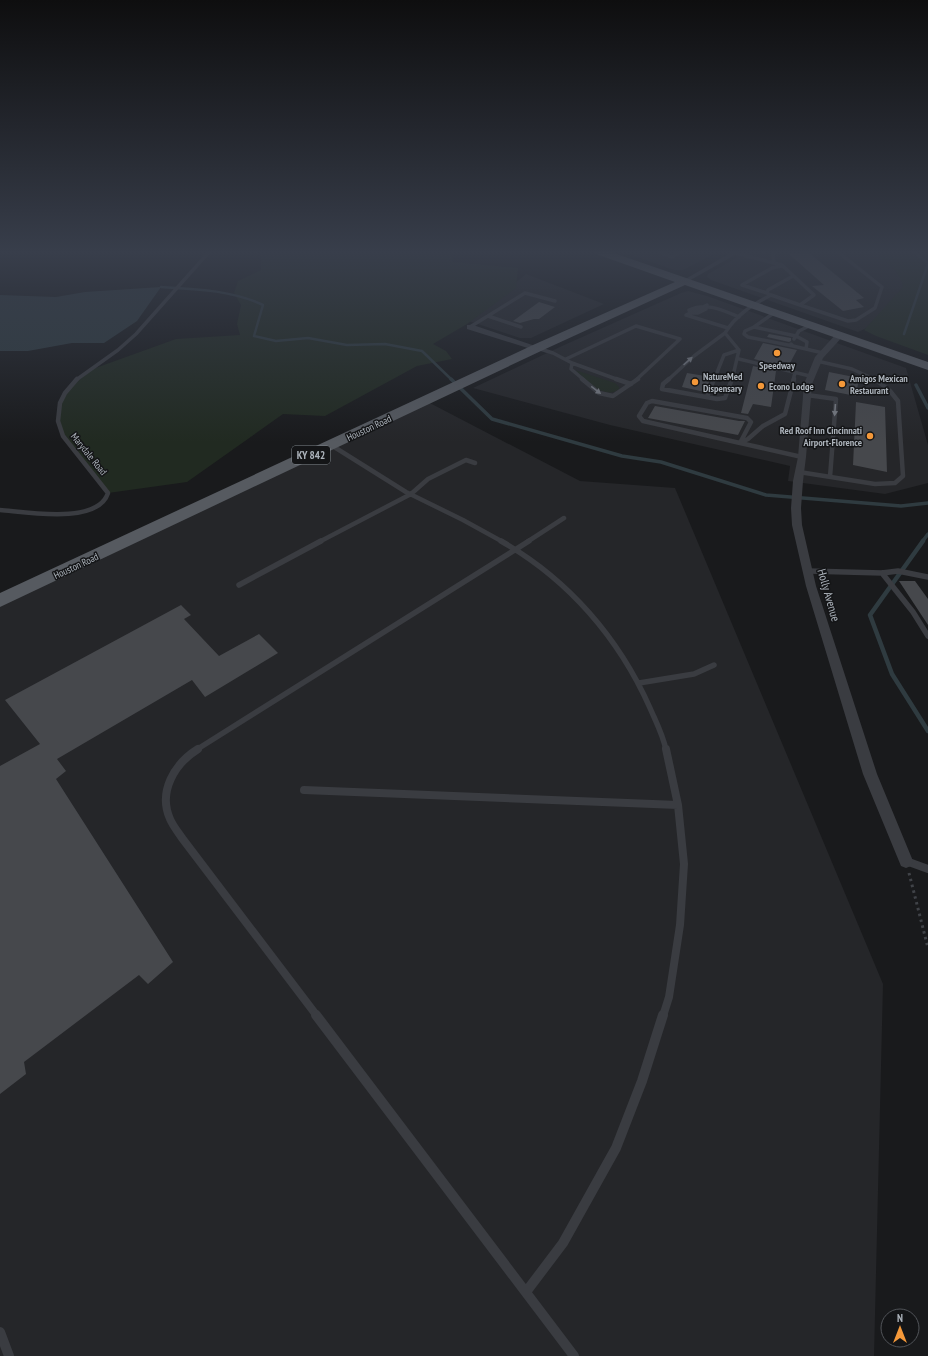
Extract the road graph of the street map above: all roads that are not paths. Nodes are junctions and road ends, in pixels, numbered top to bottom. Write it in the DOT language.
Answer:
graph roads {
  1 [pos="153,315"];
  2 [pos="609,315"];
  3 [pos="687,315"];
  4 [pos="733,315"];
  5 [pos="770,315"];
  6 [pos="784,315"];
  7 [pos="831,315"];
  8 [pos="863,315"];
  9 [pos="488,316"];
  10 [pos="738,317"];
  11 [pos="811,325"];
  12 [pos="754,326"];
  13 [pos="470,327"];
  14 [pos="521,327"];
  15 [pos="728,328"];
  16 [pos="725,333"];
  17 [pos="840,335"];
  18 [pos="795,338"];
  19 [pos="537,348"];
  20 [pos="806,349"];
  21 [pos="739,350"];
  22 [pos="820,357"];
  23 [pos="566,359"];
  24 [pos="738,359"];
  25 [pos="572,363"];
  26 [pos="928,366"];
  27 [pos="795,373"];
  28 [pos="810,376"];
  29 [pos="631,384"];
  30 [pos="807,395"];
  31 [pos="707,397"];
  32 [pos="740,443"];
  33 [pos="331,445"];
  34 [pos="802,457"];
  35 [pos="474,463"];
  36 [pos="799,472"];
  37 [pos="830,477"];
  38 [pos="411,494"];
  39 [pos="0,510"];
  40 [pos="564,518"];
  41 [pos="516,550"];
  42 [pos="808,571"];
  43 [pos="882,573"];
  44 [pos="928,577"];
  45 [pos="239,585"];
  46 [pos="0,601"];
  47 [pos="928,636"];
  48 [pos="714,664"];
  49 [pos="639,683"];
  50 [pos="304,790"];
  51 [pos="678,805"];
  52 [pos="906,861"];
  53 [pos="928,868"];
  54 [pos="526,1292"];
  55 [pos="0,1332"];
  56 [pos="10,1356"];
  57 [pos="574,1356"];
  1 -- 39 [label="lane, Marydale Road"];
  2 -- 19 [label="main road, Houston Road / KY 842"];
  3 -- 15 [label="lane"];
  4 -- 10 [label="lane"];
  5 -- 12 [label="lane"];
  6 -- 11 [label="main road"];
  7 -- 8 [label="lane"];
  9 -- 13 [label="lane"];
  9 -- 14 [label="lane"];
  10 -- 15 [label="lane"];
  11 -- 17 [label="main road"];
  11 -- 18 [label="lane"];
  12 -- 18 [label="lane"];
  12 -- 20 [label="lane"];
  13 -- 19 [label="street"];
  15 -- 16 [label="lane"];
  16 -- 21 [label="lane"];
  31 -- 16 [label="lane, one-way"];
  17 -- 22 [label="street, Holly Avenue"];
  17 -- 26 [label="main road"];
  18 -- 20 [label="lane"];
  19 -- 23 [label="lane"];
  19 -- 33 [label="main road, Houston Road / KY 842"];
  20 -- 22 [label="lane"];
  21 -- 24 [label="lane"];
  21 -- 31 [label="lane"];
  22 -- 28 [label="street, Holly Avenue"];
  22 -- 37 [label="lane"];
  23 -- 25 [label="lane"];
  23 -- 29 [label="lane"];
  24 -- 27 [label="lane"];
  24 -- 31 [label="lane"];
  25 -- 29 [label="lane"];
  25 -- 29 [label="lane, one-way"];
  27 -- 28 [label="lane"];
  27 -- 32 [label="lane"];
  28 -- 30 [label="street, Holly Avenue"];
  30 -- 34 [label="street, Holly Avenue"];
  30 -- 37 [label="lane, one-way"];
  32 -- 32 [label="lane"];
  32 -- 34 [label="lane"];
  33 -- 38 [label="lane"];
  33 -- 46 [label="main road, Houston Road / KY 842"];
  34 -- 36 [label="street, Holly Avenue"];
  35 -- 38 [label="lane"];
  36 -- 37 [label="lane"];
  36 -- 42 [label="street, Holly Avenue"];
  38 -- 41 [label="lane"];
  38 -- 45 [label="lane"];
  40 -- 41 [label="lane"];
  41 -- 49 [label="lane"];
  41 -- 54 [label="lane"];
  42 -- 43 [label="lane"];
  42 -- 52 [label="street, Holly Avenue"];
  43 -- 44 [label="lane"];
  43 -- 47 [label="lane"];
  48 -- 49 [label="lane"];
  49 -- 51 [label="lane"];
  50 -- 51 [label="lane"];
  51 -- 54 [label="lane"];
  52 -- 53 [label="lane"];
  54 -- 57 [label="lane"];
  55 -- 56 [label="lane"];
}
